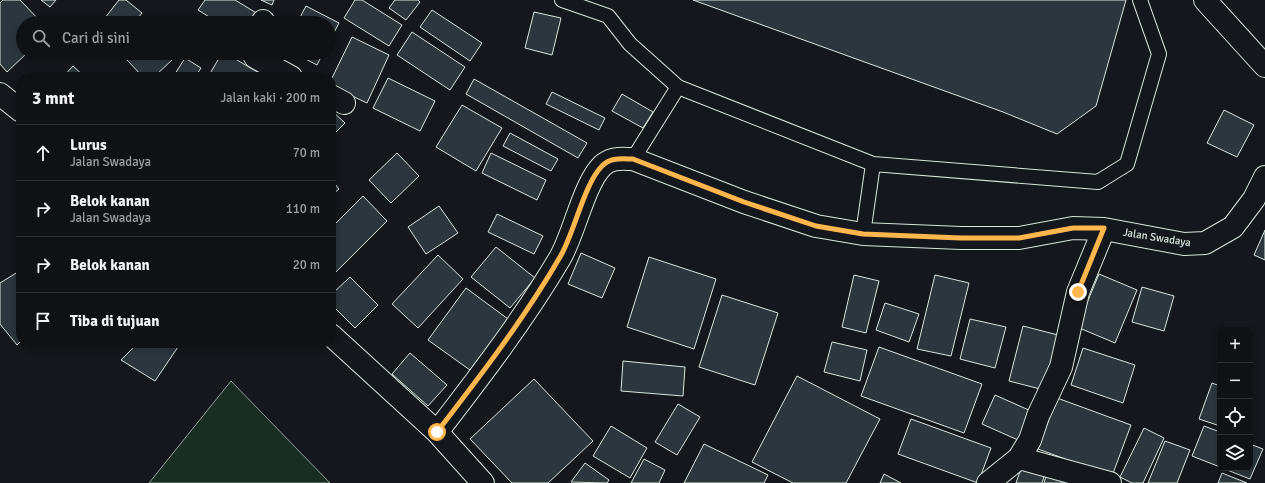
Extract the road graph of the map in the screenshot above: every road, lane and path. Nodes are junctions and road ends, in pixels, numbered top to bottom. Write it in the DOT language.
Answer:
graph roads {
  1 [pos="562,0"];
  2 [pos="1140,0"];
  3 [pos="1205,0"];
  4 [pos="259,60"];
  5 [pos="1265,66"];
  6 [pos="277,72"];
  7 [pos="678,87"];
  8 [pos="0,94"];
  9 [pos="16,107"];
  10 [pos="633,159"];
  11 [pos="873,164"];
  12 [pos="1265,177"];
  13 [pos="1104,228"];
  14 [pos="863,234"];
  15 [pos="336,340"];
  16 [pos="437,432"];
  17 [pos="1019,458"];
  18 [pos="483,483"];
  19 [pos="988,483"];
  20 [pos="1110,483"];
  1 -- 7 [label="lane"];
  2 -- 11 [label="lane"];
  3 -- 5 [label="street"];
  4 -- 6 [label="street"];
  7 -- 10 [label="lane"];
  7 -- 11 [label="lane"];
  8 -- 9 [label="street"];
  10 -- 14 [label="street, Jalan Swadaya"];
  10 -- 16 [label="street, Jalan Swadaya"];
  11 -- 14 [label="lane"];
  12 -- 13 [label="street, Jalan Swadaya"];
  13 -- 14 [label="street, Jalan Swadaya"];
  13 -- 17 [label="street"];
  15 -- 16 [label="street"];
  16 -- 18 [label="street"];
  17 -- 19 [label="street"];
  17 -- 20 [label="street"];
}
